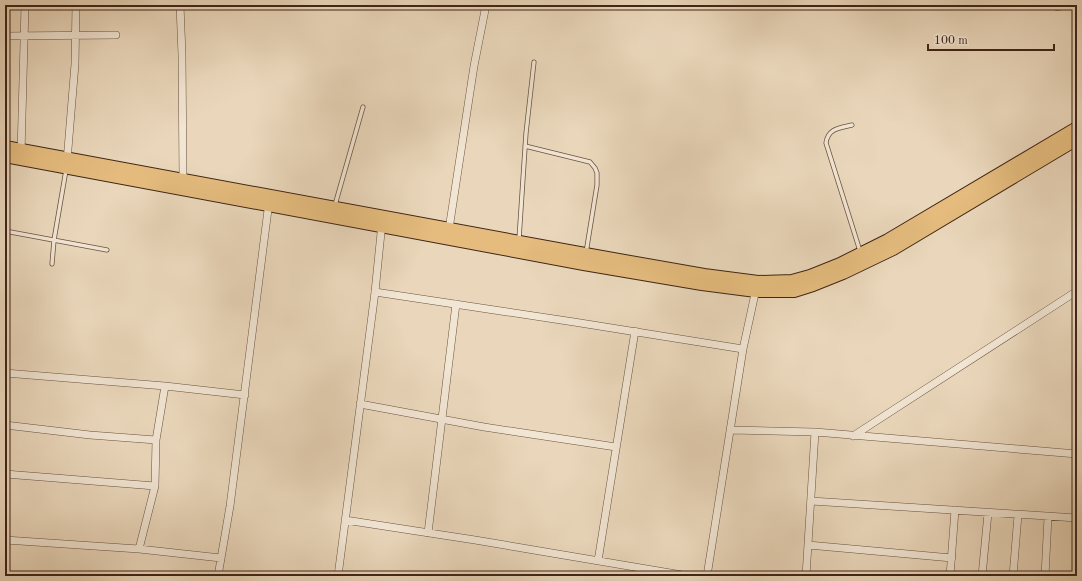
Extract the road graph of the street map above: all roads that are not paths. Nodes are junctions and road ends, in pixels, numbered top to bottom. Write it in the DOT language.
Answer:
graph roads {
  1 [pos="24,5"];
  2 [pos="76,5"];
  3 [pos="180,5"];
  4 [pos="486,5"];
  5 [pos="1051,5"];
  6 [pos="1062,5"];
  7 [pos="1076,5"];
  8 [pos="1077,8"];
  9 [pos="75,35"];
  10 [pos="116,35"];
  11 [pos="5,36"];
  12 [pos="24,37"];
  13 [pos="534,62"];
  14 [pos="362,107"];
  15 [pos="852,125"];
  16 [pos="1077,128"];
  17 [pos="1077,139"];
  18 [pos="525,146"];
  19 [pos="5,147"];
  20 [pos="21,154"];
  21 [pos="5,156"];
  22 [pos="67,163"];
  23 [pos="183,180"];
  24 [pos="270,200"];
  25 [pos="334,208"];
  26 [pos="383,222"];
  27 [pos="449,229"];
  28 [pos="5,231"];
  29 [pos="54,240"];
  30 [pos="518,242"];
  31 [pos="107,250"];
  32 [pos="861,254"];
  33 [pos="584,259"];
  34 [pos="52,264"];
  35 [pos="757,287"];
  36 [pos="1077,291"];
  37 [pos="375,292"];
  38 [pos="456,304"];
  39 [pos="635,332"];
  40 [pos="743,349"];
  41 [pos="5,373"];
  42 [pos="165,386"];
  43 [pos="245,395"];
  44 [pos="360,404"];
  45 [pos="442,419"];
  46 [pos="5,425"];
  47 [pos="730,430"];
  48 [pos="815,432"];
  49 [pos="853,436"];
  50 [pos="156,440"];
  51 [pos="616,447"];
  52 [pos="1077,454"];
  53 [pos="5,474"];
  54 [pos="155,486"];
  55 [pos="811,501"];
  56 [pos="955,510"];
  57 [pos="988,513"];
  58 [pos="1018,515"];
  59 [pos="1048,517"];
  60 [pos="1077,518"];
  61 [pos="345,520"];
  62 [pos="428,533"];
  63 [pos="5,540"];
  64 [pos="808,546"];
  65 [pos="139,549"];
  66 [pos="221,558"];
  67 [pos="952,558"];
  68 [pos="1077,560"];
  69 [pos="598,561"];
  70 [pos="218,576"];
  71 [pos="338,576"];
  72 [pos="688,576"];
  73 [pos="707,576"];
  74 [pos="806,576"];
  75 [pos="950,576"];
  76 [pos="982,576"];
  77 [pos="1013,576"];
  78 [pos="1045,576"];
  79 [pos="1076,576"];
  1 -- 12 [label="street"];
  2 -- 9 [label="street"];
  3 -- 23 [label="street"];
  4 -- 27 [label="street"];
  5 -- 6 [label="street"];
  7 -- 8 [label="street"];
  9 -- 10 [label="street"];
  9 -- 12 [label="street"];
  9 -- 22 [label="street"];
  11 -- 12 [label="street"];
  12 -- 20 [label="street"];
  13 -- 18 [label="lane"];
  14 -- 25 [label="lane"];
  15 -- 32 [label="lane"];
  16 -- 32 [label="main road"];
  17 -- 35 [label="main road"];
  18 -- 30 [label="lane"];
  18 -- 33 [label="lane"];
  19 -- 20 [label="main road"];
  20 -- 21 [label="main road"];
  20 -- 22 [label="main road"];
  22 -- 23 [label="main road"];
  22 -- 24 [label="main road"];
  22 -- 29 [label="lane"];
  23 -- 24 [label="main road"];
  24 -- 25 [label="main road"];
  24 -- 26 [label="main road"];
  24 -- 43 [label="street"];
  25 -- 26 [label="main road"];
  26 -- 27 [label="main road"];
  26 -- 33 [label="main road"];
  26 -- 37 [label="street"];
  27 -- 30 [label="main road"];
  28 -- 29 [label="lane"];
  29 -- 31 [label="lane"];
  29 -- 34 [label="lane"];
  30 -- 33 [label="main road"];
  32 -- 35 [label="main road"];
  33 -- 35 [label="main road"];
  35 -- 40 [label="street"];
  36 -- 49 [label="street"];
  37 -- 38 [label="street"];
  37 -- 44 [label="street"];
  38 -- 39 [label="street"];
  38 -- 45 [label="street"];
  39 -- 40 [label="street"];
  39 -- 51 [label="street"];
  40 -- 47 [label="street"];
  41 -- 42 [label="street"];
  42 -- 43 [label="street"];
  42 -- 50 [label="street"];
  43 -- 66 [label="street"];
  44 -- 45 [label="street"];
  44 -- 61 [label="street"];
  45 -- 51 [label="street"];
  45 -- 62 [label="street"];
  46 -- 50 [label="street"];
  47 -- 48 [label="street"];
  47 -- 73 [label="street"];
  48 -- 49 [label="street"];
  48 -- 55 [label="street"];
  49 -- 52 [label="street"];
  50 -- 54 [label="street"];
  51 -- 69 [label="street"];
  53 -- 54 [label="street"];
  54 -- 65 [label="street"];
  55 -- 56 [label="street"];
  55 -- 64 [label="street"];
  56 -- 57 [label="street"];
  56 -- 67 [label="street"];
  57 -- 58 [label="street"];
  57 -- 76 [label="street"];
  58 -- 59 [label="street"];
  58 -- 77 [label="street"];
  59 -- 60 [label="street"];
  59 -- 78 [label="street"];
  61 -- 62 [label="street"];
  61 -- 71 [label="street"];
  62 -- 69 [label="street"];
  63 -- 65 [label="street"];
  64 -- 67 [label="street"];
  64 -- 74 [label="street"];
  65 -- 66 [label="street"];
  66 -- 70 [label="street"];
  67 -- 75 [label="street"];
  68 -- 79 [label="street"];
  69 -- 72 [label="street"];
}
